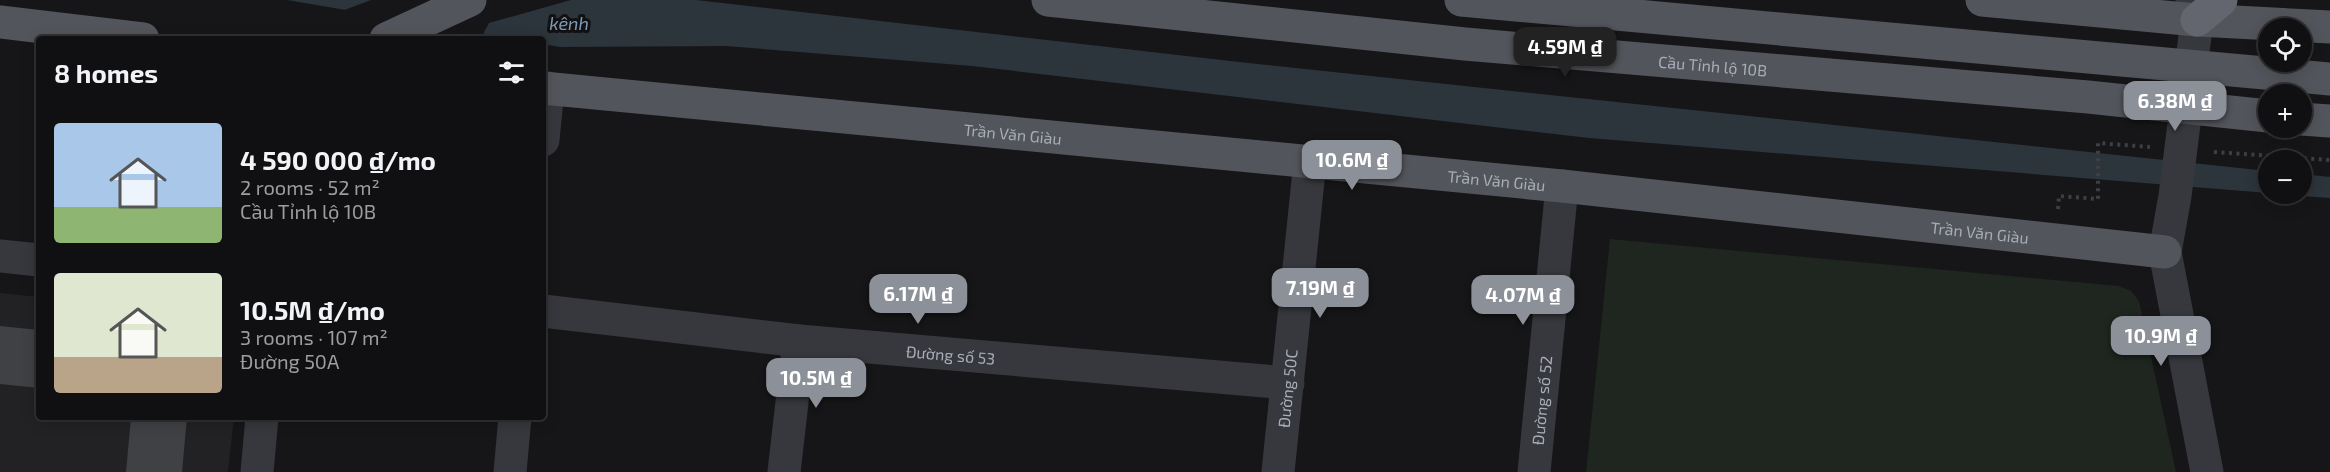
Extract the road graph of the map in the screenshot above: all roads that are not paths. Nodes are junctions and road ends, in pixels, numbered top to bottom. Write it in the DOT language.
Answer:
graph roads {
  1 [pos="470,0"];
  2 [pos="1048,0"];
  3 [pos="1461,0"];
  4 [pos="1982,0"];
  5 [pos="2127,0"];
  6 [pos="2203,7"];
  7 [pos="0,22"];
  8 [pos="2330,27"];
  9 [pos="396,34"];
  10 [pos="118,36"];
  11 [pos="2330,79"];
  12 [pos="546,88"];
  13 [pos="2258,115"];
  14 [pos="2312,120"];
  15 [pos="2330,121"];
  16 [pos="1310,161"];
  17 [pos="1562,186"];
  18 [pos="2165,252"];
  19 [pos="0,256"];
  20 [pos="36,260"];
  21 [pos="546,311"];
  22 [pos="799,341"];
  23 [pos="1288,383"];
  24 [pos="262,420"];
  25 [pos="515,420"];
  26 [pos="257,472"];
  27 [pos="510,472"];
  28 [pos="784,472"];
  29 [pos="1278,472"];
  30 [pos="1534,472"];
  31 [pos="2207,472"];
  1 -- 9 [label="main road"];
  2 -- 13 [label="main road, Cầu Tỉnh lộ 10B"];
  3 -- 11 [label="main road"];
  4 -- 6 [label="main road"];
  5 -- 6 [label="street"];
  6 -- 8 [label="main road"];
  6 -- 18 [label="street"];
  7 -- 10 [label="main road"];
  12 -- 16 [label="main road, Trần Văn Giàu"];
  14 -- 15 [label="main road"];
  16 -- 17 [label="main road, Trần Văn Giàu"];
  16 -- 23 [label="street, Đường 50C"];
  17 -- 18 [label="main road, Trần Văn Giàu"];
  17 -- 30 [label="street, Đường số 52"];
  18 -- 31 [label="street"];
  19 -- 20 [label="street"];
  21 -- 22 [label="street, Đường số 53"];
  22 -- 23 [label="street, Đường số 53"];
  22 -- 28 [label="street"];
  23 -- 29 [label="street, Đường 50C"];
  24 -- 26 [label="street"];
  25 -- 27 [label="street"];
}
